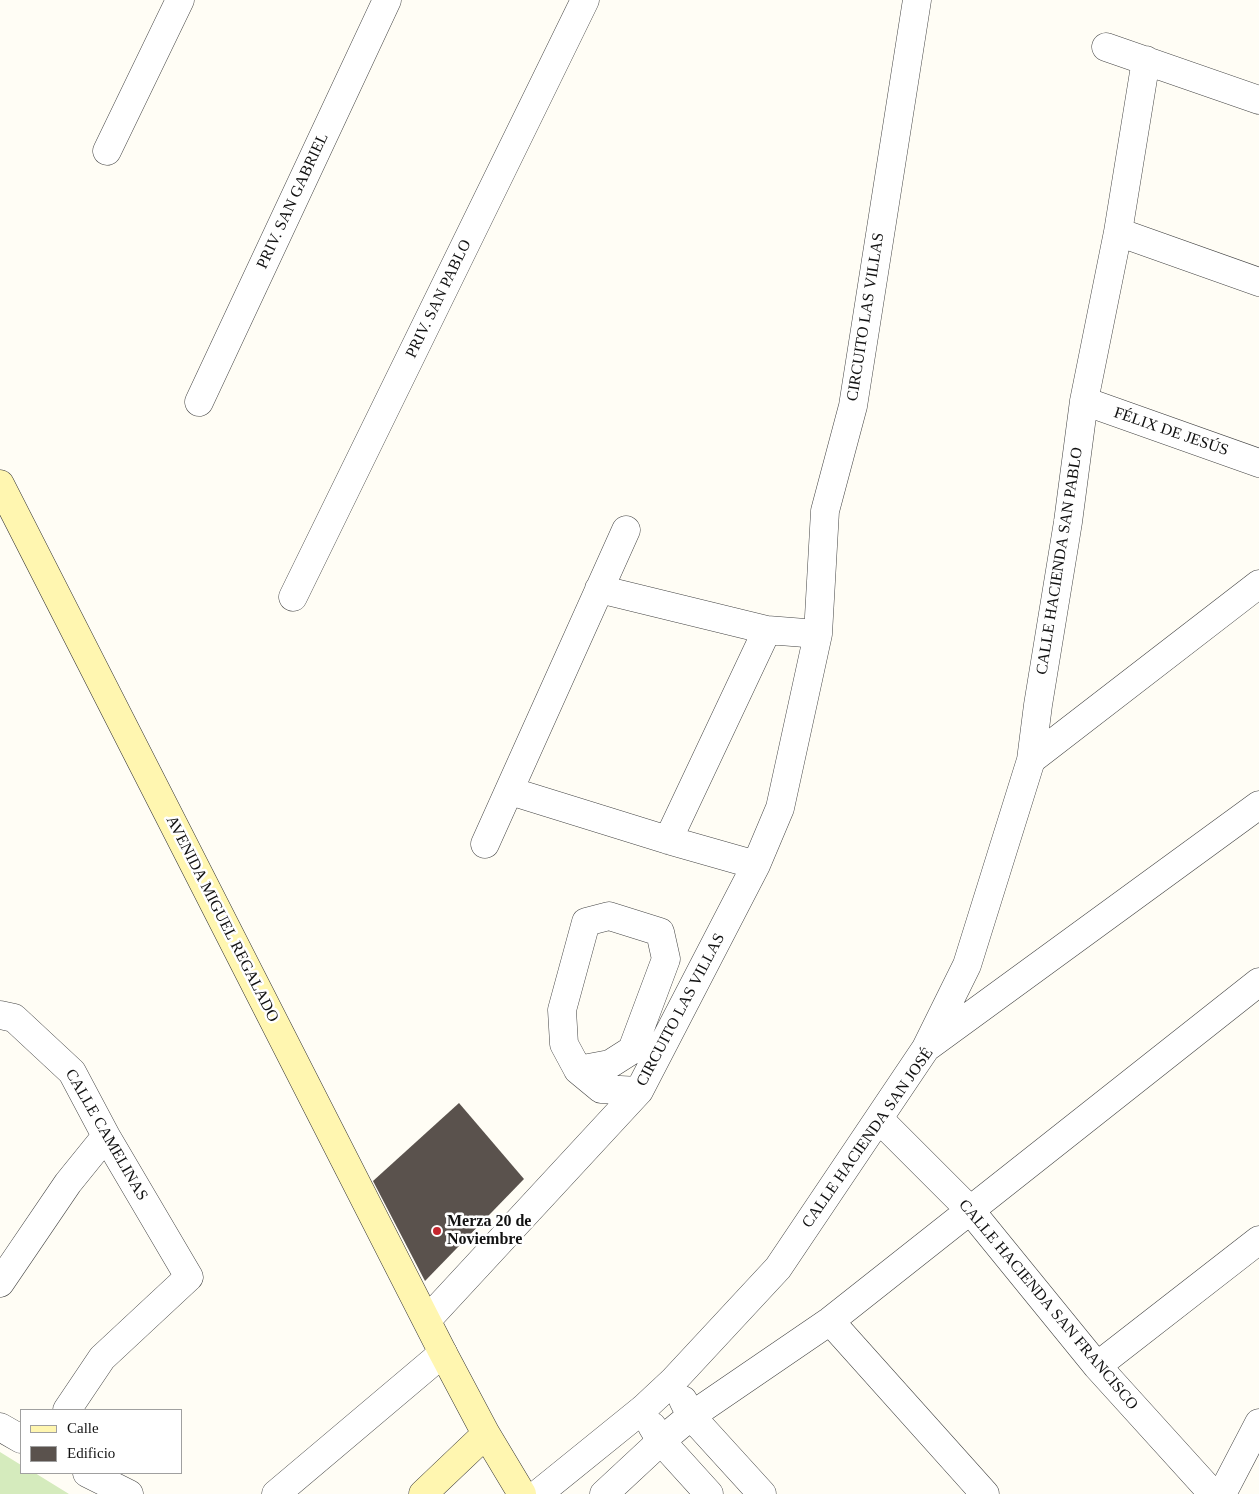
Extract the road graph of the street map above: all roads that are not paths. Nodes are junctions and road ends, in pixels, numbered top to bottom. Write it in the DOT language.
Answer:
graph roads {
  1 [pos="180,0"];
  2 [pos="387,0"];
  3 [pos="585,0"];
  4 [pos="910,3"];
  5 [pos="1106,47"];
  6 [pos="1146,60"];
  7 [pos="1259,100"];
  8 [pos="106,151"];
  9 [pos="1118,232"];
  10 [pos="1259,282"];
  11 [pos="1084,401"];
  12 [pos="199,402"];
  13 [pos="1259,463"];
  14 [pos="0,484"];
  15 [pos="626,530"];
  16 [pos="1259,584"];
  17 [pos="599,589"];
  18 [pos="293,597"];
  19 [pos="767,630"];
  20 [pos="818,634"];
  21 [pos="1031,760"];
  22 [pos="510,791"];
  23 [pos="1259,805"];
  24 [pos="668,840"];
  25 [pos="485,844"];
  26 [pos="756,866"];
  27 [pos="1259,982"];
  28 [pos="0,1015"];
  29 [pos="926,1048"];
  30 [pos="578,1070"];
  31 [pos="639,1091"];
  32 [pos="879,1119"];
  33 [pos="106,1136"];
  34 [pos="970,1210"];
  35 [pos="1259,1240"];
  36 [pos="0,1282"];
  37 [pos="427,1320"];
  38 [pos="830,1321"];
  39 [pos="443,1353"];
  40 [pos="1097,1366"];
  41 [pos="673,1381"];
  42 [pos="69,1409"];
  43 [pos="643,1409"];
  44 [pos="691,1416"];
  45 [pos="1259,1423"];
  46 [pos="0,1427"];
  47 [pos="486,1434"];
  48 [pos="20,1438"];
  49 [pos="661,1441"];
  50 [pos="89,1474"];
  51 [pos="129,1494"];
  52 [pos="276,1494"];
  53 [pos="423,1494"];
  54 [pos="522,1494"];
  55 [pos="538,1494"];
  56 [pos="604,1494"];
  57 [pos="709,1494"];
  58 [pos="762,1494"];
  59 [pos="985,1494"];
  60 [pos="1213,1494"];
  61 [pos="1222,1494"];
  1 -- 8 [label="street"];
  2 -- 12 [label="street, PRIV. SAN GABRIEL"];
  3 -- 18 [label="street, PRIV. SAN PABLO"];
  4 -- 20 [label="street, CIRCUITO LAS VILLAS"];
  5 -- 6 [label="street"];
  6 -- 7 [label="street"];
  6 -- 9 [label="street, CALLE HACIENDA SAN PABLO"];
  9 -- 10 [label="street"];
  9 -- 11 [label="street, CALLE HACIENDA SAN PABLO"];
  11 -- 13 [label="street, FÉLIX DE JESÚS"];
  11 -- 21 [label="street, CALLE HACIENDA SAN PABLO"];
  14 -- 37 [label="street, AVENIDA MIGUEL REGALADO"];
  15 -- 17 [label="street"];
  16 -- 21 [label="street"];
  17 -- 19 [label="street"];
  17 -- 22 [label="street"];
  19 -- 20 [label="street"];
  19 -- 24 [label="street"];
  20 -- 26 [label="street, CIRCUITO LAS VILLAS"];
  21 -- 29 [label="street, CALLE HACIENDA SAN PABLO"];
  22 -- 24 [label="street"];
  22 -- 25 [label="street"];
  23 -- 29 [label="street, CALLE HACIENDA SAN JOSÉ"];
  24 -- 26 [label="street"];
  26 -- 31 [label="street, CIRCUITO LAS VILLAS"];
  27 -- 34 [label="street"];
  28 -- 33 [label="street, CALLE CAMELINAS"];
  29 -- 32 [label="street, CALLE HACIENDA SAN JOSÉ"];
  30 -- 30 [label="street"];
  30 -- 31 [label="street"];
  31 -- 37 [label="street, CIRCUITO LAS VILLAS"];
  32 -- 34 [label="street, CALLE HACIENDA SAN FRANCISCO"];
  32 -- 41 [label="street, CALLE HACIENDA SAN JOSÉ"];
  33 -- 36 [label="street"];
  33 -- 42 [label="street, CALLE CAMELINAS"];
  34 -- 38 [label="street"];
  34 -- 40 [label="street, CALLE HACIENDA SAN FRANCISCO"];
  35 -- 40 [label="street"];
  37 -- 39 [label="street, AVENIDA MIGUEL REGALADO"];
  38 -- 44 [label="street"];
  38 -- 59 [label="street"];
  39 -- 47 [label="street, AVENIDA MIGUEL REGALADO"];
  39 -- 52 [label="street"];
  40 -- 60 [label="street, CALLE HACIENDA SAN FRANCISCO"];
  41 -- 43 [label="street, CALLE HACIENDA SAN JOSÉ"];
  41 -- 44 [label="street"];
  43 -- 49 [label="street"];
  43 -- 55 [label="street, CALLE HACIENDA SAN JOSÉ"];
  44 -- 49 [label="street"];
  44 -- 58 [label="street"];
  45 -- 61 [label="street"];
  46 -- 48 [label="street"];
  47 -- 53 [label="street"];
  47 -- 54 [label="street, AVENIDA MIGUEL REGALADO"];
  49 -- 56 [label="street"];
  49 -- 57 [label="street"];
  50 -- 51 [label="street"];
}
